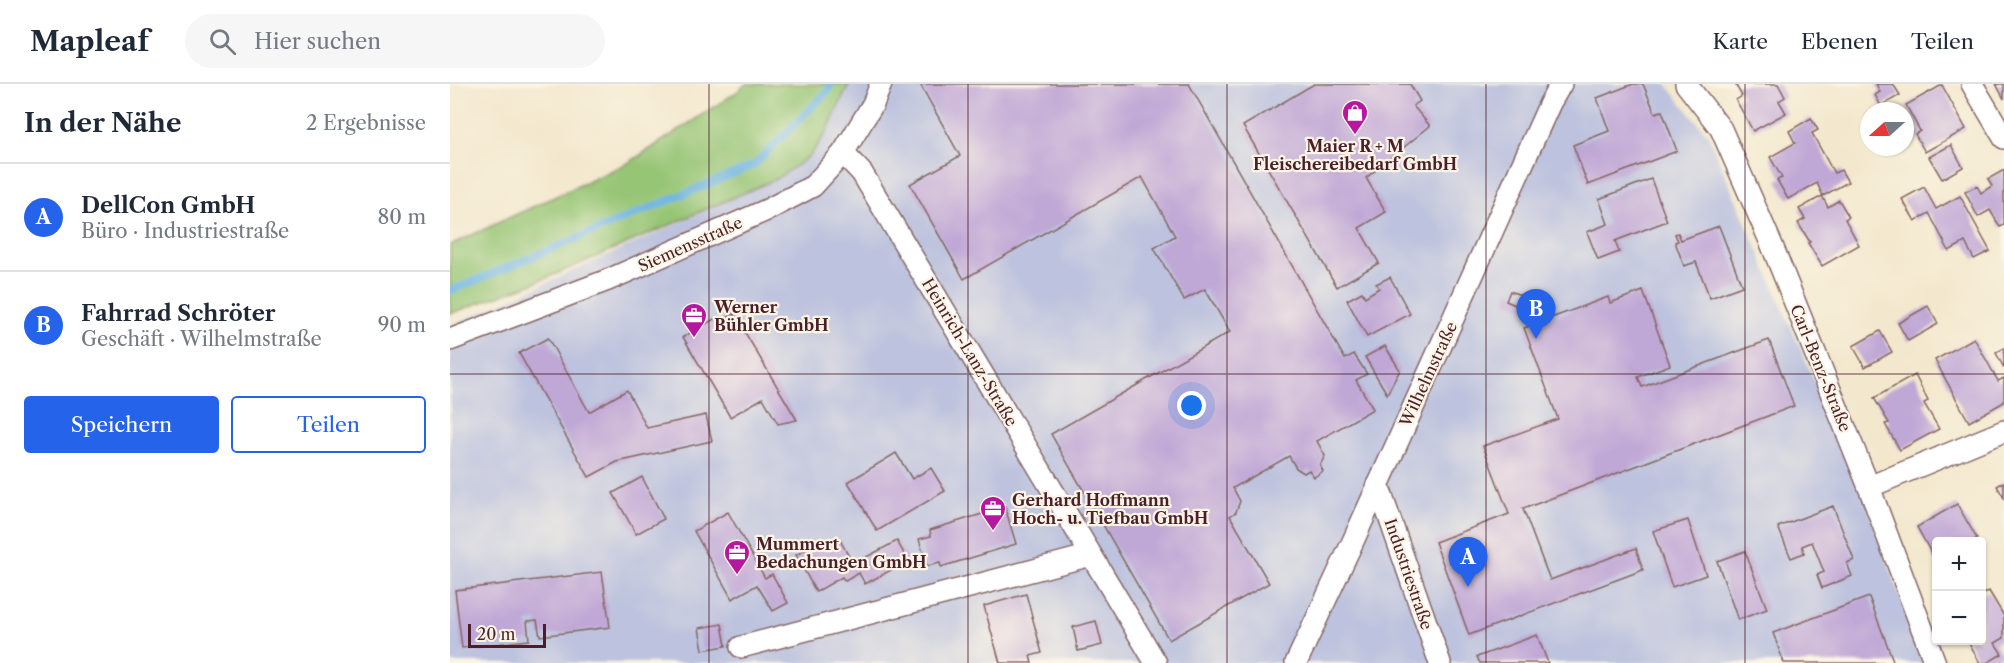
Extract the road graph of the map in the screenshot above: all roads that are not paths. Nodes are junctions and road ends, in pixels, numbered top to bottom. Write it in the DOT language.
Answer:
graph roads {
  1 [pos="881,84"];
  2 [pos="1561,84"];
  3 [pos="1686,84"];
  4 [pos="1972,84"];
  5 [pos="2004,138"];
  6 [pos="843,153"];
  7 [pos="450,340"];
  8 [pos="2004,430"];
  9 [pos="1378,484"];
  10 [pos="1869,487"];
  11 [pos="1091,555"];
  12 [pos="741,647"];
  13 [pos="1156,663"];
  14 [pos="1296,663"];
  15 [pos="1440,663"];
  16 [pos="1935,663"];
  1 -- 6 [label="street, Siemensstraße"];
  2 -- 9 [label="street, Wilhelmstraße"];
  3 -- 10 [label="street, Carl-Benz-Straße"];
  4 -- 5 [label="street"];
  6 -- 7 [label="street, Siemensstraße"];
  6 -- 11 [label="street, Heinrich-Lanz-Straße"];
  8 -- 10 [label="street"];
  9 -- 14 [label="street, Wilhelmstraße"];
  9 -- 15 [label="street, Industriestraße"];
  10 -- 16 [label="street, Carl-Benz-Straße"];
  11 -- 12 [label="street"];
  11 -- 13 [label="street, Heinrich-Lanz-Straße"];
}
